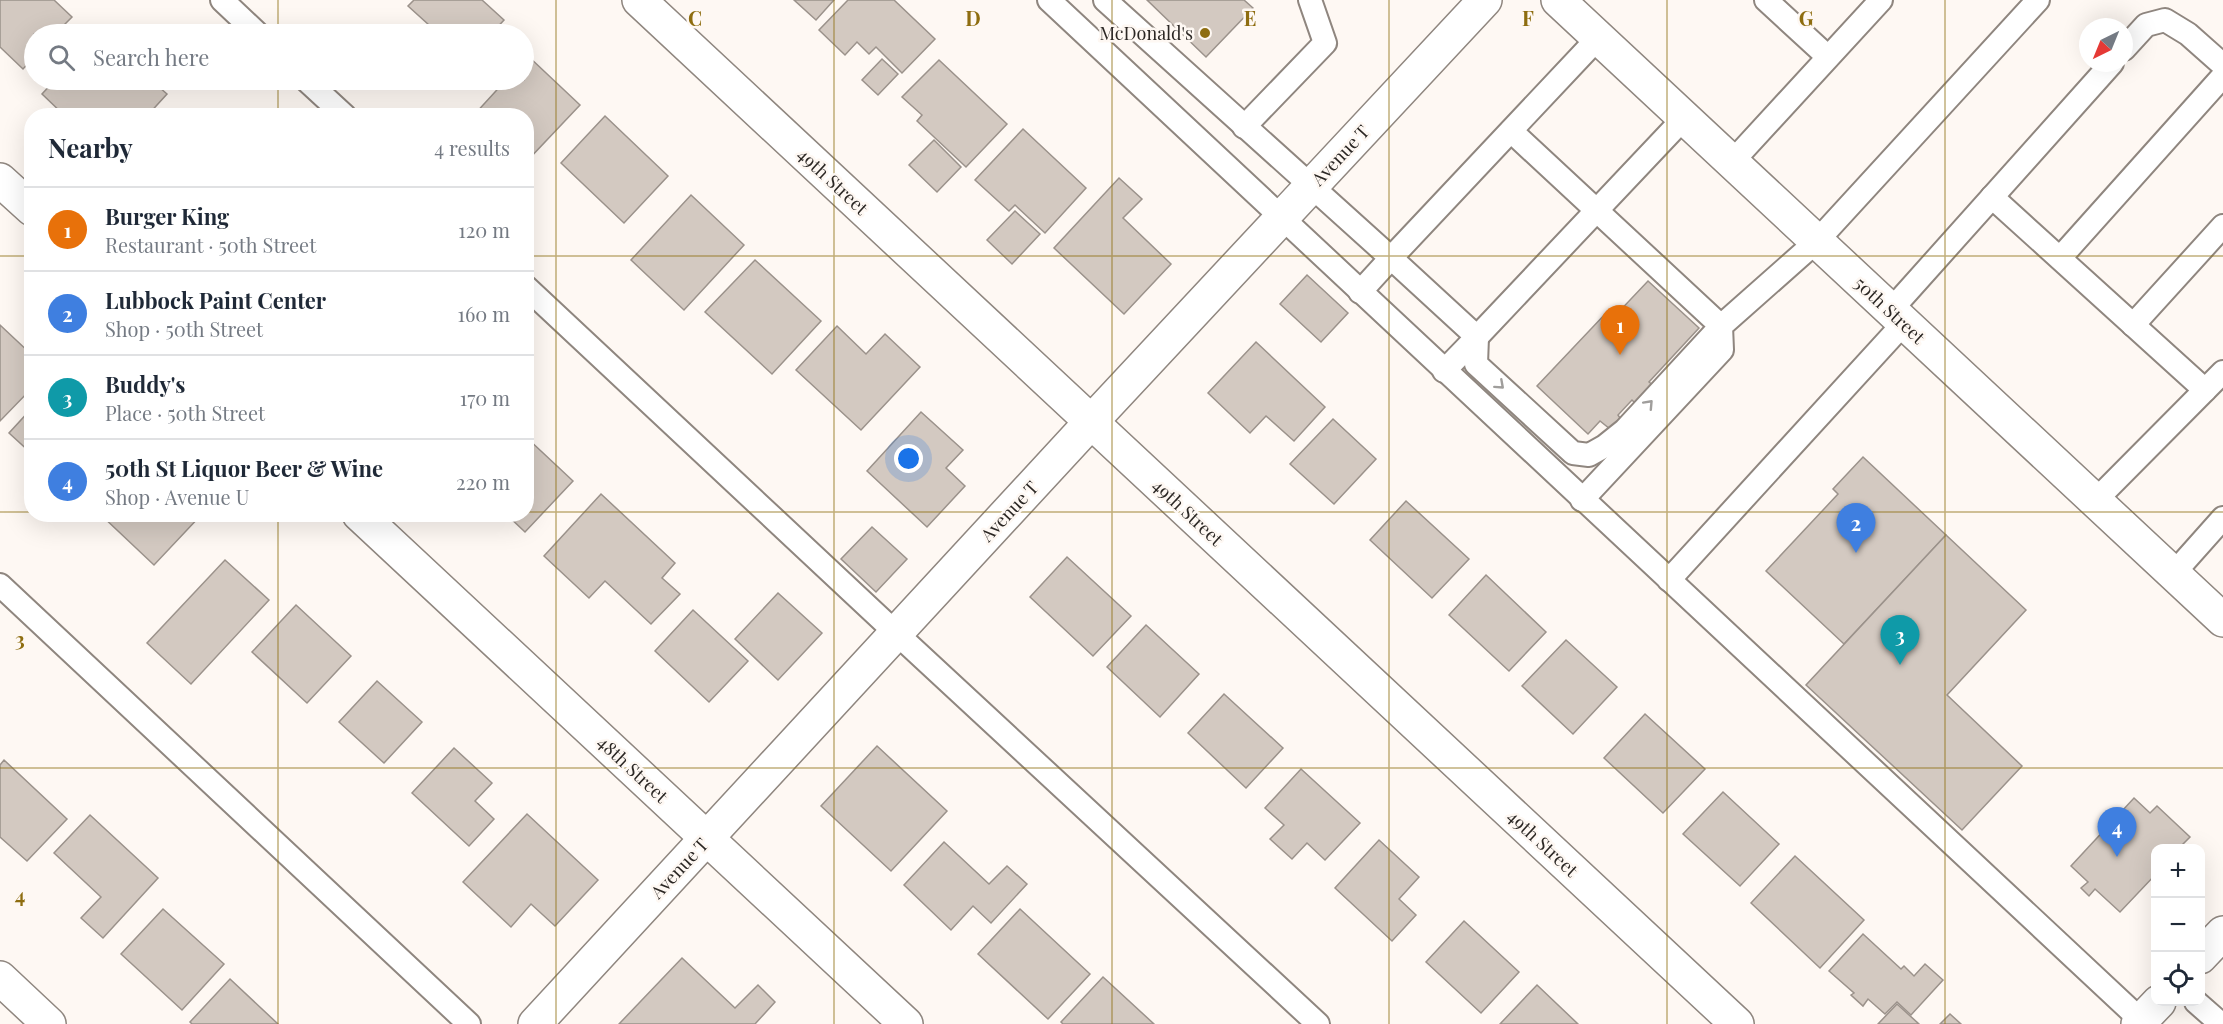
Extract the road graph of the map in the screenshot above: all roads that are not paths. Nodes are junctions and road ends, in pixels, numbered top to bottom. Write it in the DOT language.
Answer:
graph roads {
  1 [pos="222,0"];
  2 [pos="639,0"];
  3 [pos="1049,0"];
  4 [pos="1105,0"];
  5 [pos="1123,0"];
  6 [pos="1310,0"];
  7 [pos="1485,0"];
  8 [pos="1558,0"];
  9 [pos="1766,0"];
  10 [pos="1881,0"];
  11 [pos="2038,0"];
  12 [pos="247,24"];
  13 [pos="1598,38"];
  14 [pos="2133,39"];
  15 [pos="1828,57"];
  16 [pos="2223,65"];
  17 [pos="2104,72"];
  18 [pos="2223,76"];
  19 [pos="1192,78"];
  20 [pos="317,90"];
  21 [pos="336,108"];
  22 [pos="1684,118"];
  23 [pos="1244,127"];
  24 [pos="1511,131"];
  25 [pos="1732,162"];
  26 [pos="0,180"];
  27 [pos="1310,186"];
  28 [pos="1992,197"];
  29 [pos="24,202"];
  30 [pos="1597,210"];
  31 [pos="1281,218"];
  32 [pos="2223,226"];
  33 [pos="1817,242"];
  34 [pos="1391,258"];
  35 [pos="2060,258"];
  36 [pos="1360,292"];
  37 [pos="534,294"];
  38 [pos="1897,317"];
  39 [pos="2133,325"];
  40 [pos="1721,326"];
  41 [pos="1477,337"];
  42 [pos="1444,371"];
  43 [pos="2223,372"];
  44 [pos="2205,390"];
  45 [pos="1091,422"];
  46 [pos="1582,500"];
  47 [pos="2096,501"];
  48 [pos="2223,518"];
  49 [pos="368,522"];
  50 [pos="2174,573"];
  51 [pos="1669,580"];
  52 [pos="0,585"];
  53 [pos="2223,620"];
  54 [pos="896,633"];
  55 [pos="707,838"];
  56 [pos="2223,933"];
  57 [pos="2205,952"];
  58 [pos="0,978"];
  59 [pos="2201,1006"];
  60 [pos="2146,1017"];
  61 [pos="49,1024"];
  62 [pos="470,1024"];
  63 [pos="535,1024"];
  64 [pos="906,1024"];
  65 [pos="1318,1024"];
  66 [pos="1737,1024"];
  67 [pos="2221,1024"];
  1 -- 12 [label="lane"];
  2 -- 45 [label="street, 49th Street"];
  3 -- 31 [label="lane"];
  4 -- 19 [label="lane"];
  5 -- 19 [label="lane"];
  6 -- 23 [label="lane"];
  7 -- 27 [label="street, Avenue T"];
  8 -- 13 [label="street, 50th Street"];
  9 -- 15 [label="lane"];
  10 -- 15 [label="lane"];
  11 -- 33 [label="lane"];
  13 -- 22 [label="street, 50th Street"];
  13 -- 24 [label="lane"];
  14 -- 16 [label="lane"];
  15 -- 25 [label="lane"];
  17 -- 28 [label="lane"];
  18 -- 35 [label="lane"];
  19 -- 23 [label="lane"];
  20 -- 21 [label="lane"];
  22 -- 25 [label="street, 50th Street"];
  22 -- 30 [label="lane"];
  23 -- 27 [label="lane"];
  24 -- 30 [label="lane"];
  24 -- 34 [label="lane"];
  25 -- 33 [label="street, 50th Street"];
  26 -- 29 [label="street"];
  27 -- 31 [label="street, Avenue T"];
  27 -- 34 [label="lane"];
  28 -- 35 [label="lane"];
  28 -- 38 [label="lane"];
  30 -- 40 [label="lane"];
  30 -- 41 [label="lane"];
  31 -- 36 [label="lane"];
  31 -- 45 [label="street, Avenue T"];
  32 -- 39 [label="lane"];
  33 -- 38 [label="street, 50th Street"];
  33 -- 40 [label="lane"];
  34 -- 36 [label="lane"];
  34 -- 41 [label="lane"];
  35 -- 39 [label="lane"];
  36 -- 42 [label="lane"];
  37 -- 54 [label="lane"];
  38 -- 47 [label="street, 50th Street"];
  38 -- 51 [label="lane"];
  39 -- 44 [label="lane"];
  41 -- 40 [label="lane, one-way"];
  40 -- 46 [label="lane"];
  41 -- 42 [label="lane"];
  42 -- 46 [label="lane"];
  43 -- 44 [label="lane"];
  44 -- 47 [label="lane"];
  45 -- 54 [label="street, Avenue T"];
  45 -- 66 [label="street, 49th Street"];
  46 -- 51 [label="lane"];
  47 -- 50 [label="street, 50th Street"];
  48 -- 50 [label="lane"];
  49 -- 55 [label="street, 48th Street"];
  50 -- 53 [label="street, 50th Street"];
  51 -- 60 [label="lane"];
  52 -- 62 [label="lane"];
  54 -- 55 [label="street, Avenue T"];
  54 -- 65 [label="lane"];
  55 -- 63 [label="street, Avenue T"];
  55 -- 64 [label="street, 48th Street"];
  56 -- 57 [label="street"];
  58 -- 61 [label="street"];
  59 -- 67 [label="lane"];
}
